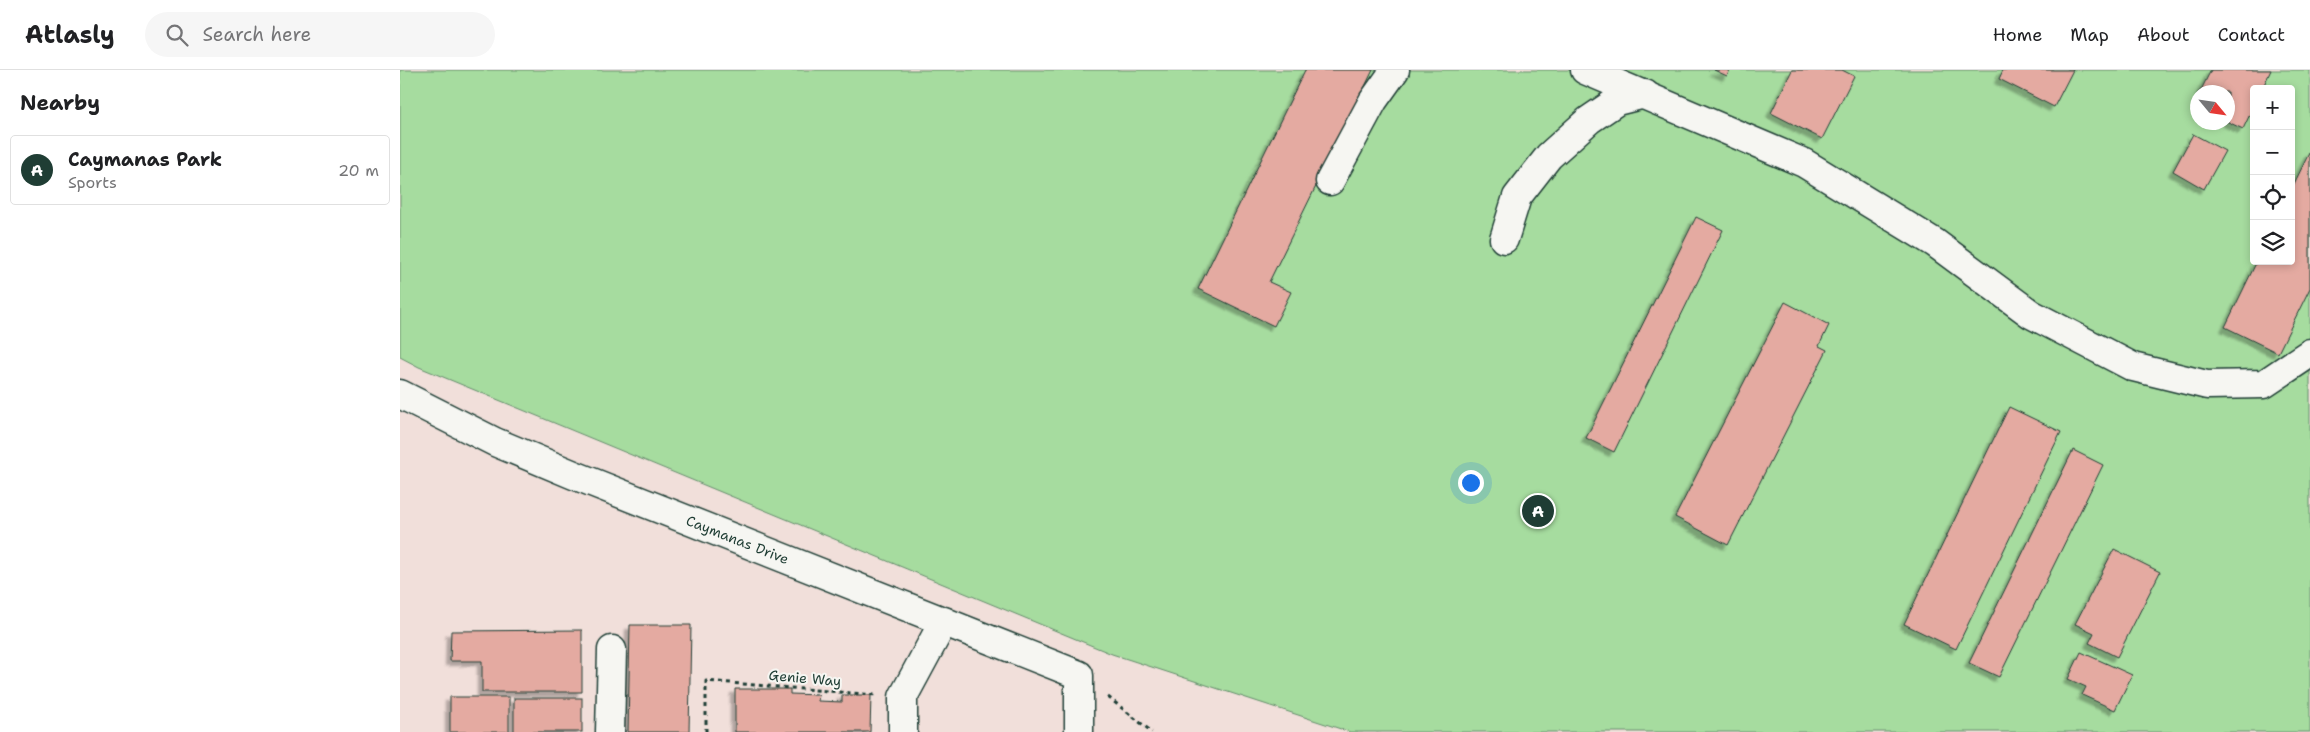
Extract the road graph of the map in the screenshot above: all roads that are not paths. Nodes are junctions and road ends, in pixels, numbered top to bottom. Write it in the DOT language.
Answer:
graph roads {
  1 [pos="1394,70"];
  2 [pos="1585,70"];
  3 [pos="1645,94"];
  4 [pos="1330,181"];
  5 [pos="1504,239"];
  6 [pos="2310,353"];
  7 [pos="400,394"];
  8 [pos="944,621"];
  9 [pos="612,650"];
  10 [pos="610,732"];
  11 [pos="903,732"];
  12 [pos="1079,732"];
  1 -- 4 [label="street"];
  2 -- 3 [label="street"];
  3 -- 5 [label="street"];
  3 -- 6 [label="street"];
  7 -- 8 [label="street, Caymanas Drive"];
  8 -- 11 [label="street"];
  8 -- 12 [label="street, Caymanas Drive"];
  9 -- 10 [label="street"];
}
